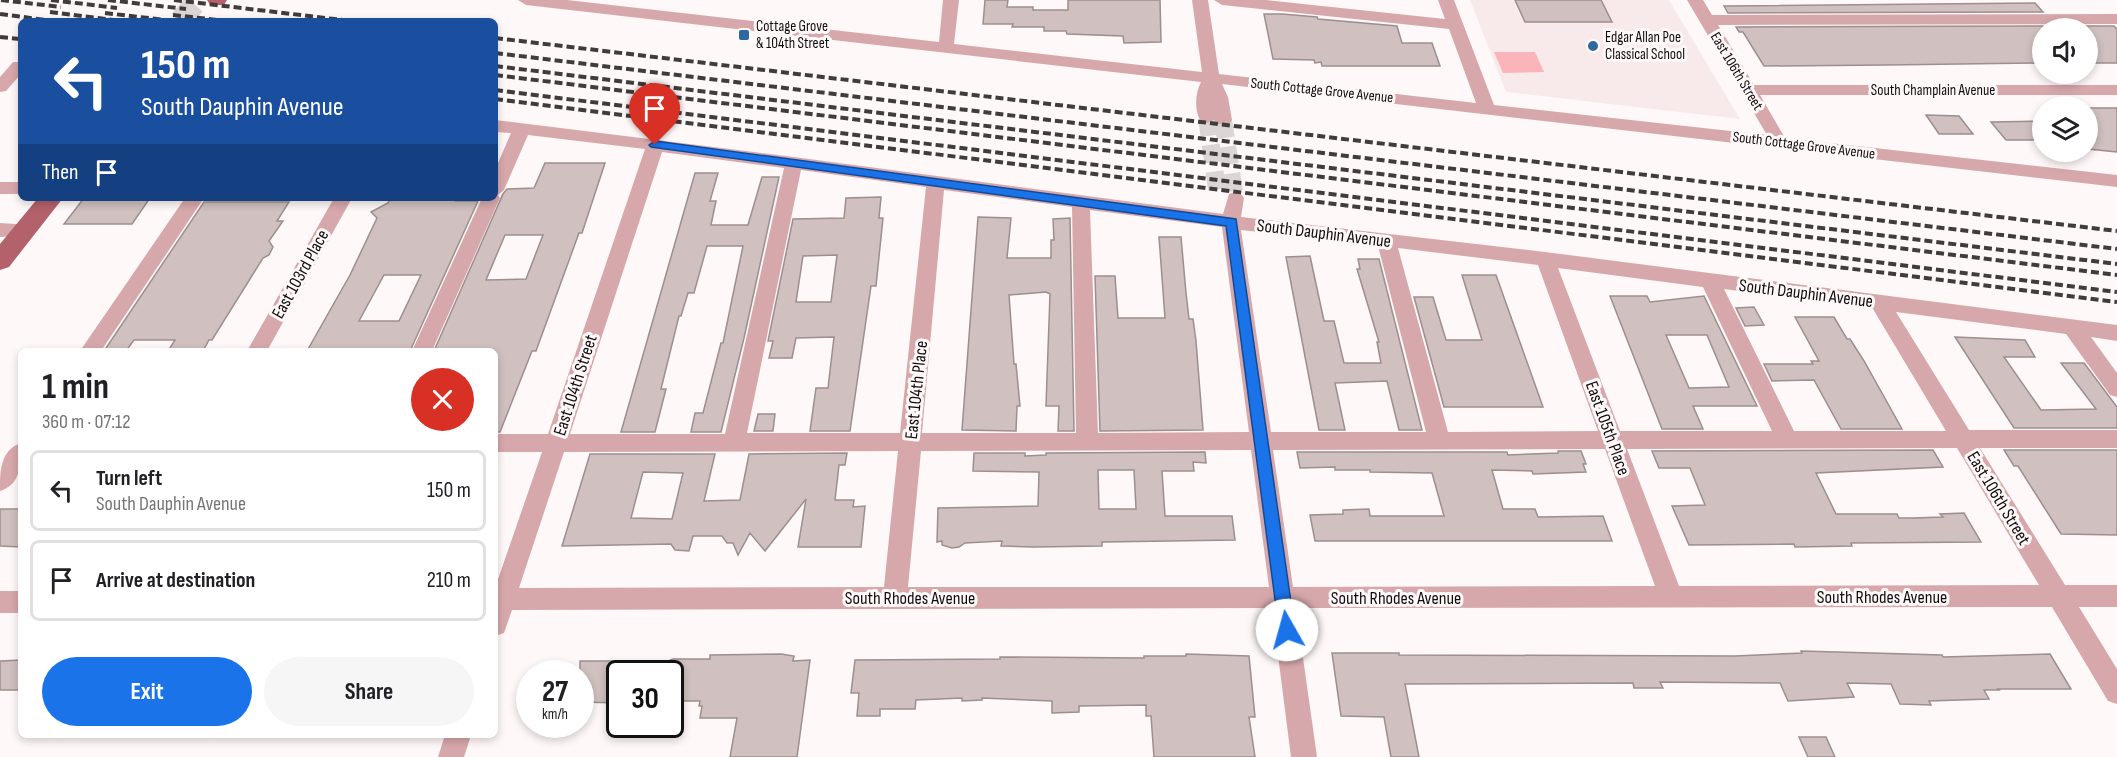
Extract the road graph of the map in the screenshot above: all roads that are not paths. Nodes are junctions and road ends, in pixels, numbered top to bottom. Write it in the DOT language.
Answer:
graph roads {
  1 [pos="526,0"];
  2 [pos="951,0"];
  3 [pos="1200,0"];
  4 [pos="1222,0"];
  5 [pos="1446,0"];
  6 [pos="1695,0"];
  7 [pos="701,2"];
  8 [pos="1325,6"];
  9 [pos="695,19"];
  10 [pos="2117,19"];
  11 [pos="1707,20"];
  12 [pos="1456,25"];
  13 [pos="946,48"];
  14 [pos="0,64"];
  15 [pos="18,66"];
  16 [pos="18,68"];
  17 [pos="1211,78"];
  18 [pos="0,87"];
  19 [pos="1748,90"];
  20 [pos="2117,90"];
  21 [pos="1487,109"];
  22 [pos="1215,119"];
  23 [pos="498,126"];
  24 [pos="522,129"];
  25 [pos="1780,143"];
  26 [pos="655,145"];
  27 [pos="794,163"];
  28 [pos="2117,181"];
  29 [pos="936,182"];
  30 [pos="498,183"];
  31 [pos="0,188"];
  32 [pos="18,188"];
  33 [pos="1226,197"];
  34 [pos="49,201"];
  35 [pos="193,201"];
  36 [pos="341,201"];
  37 [pos="490,201"];
  38 [pos="1082,202"];
  39 [pos="1231,222"];
  40 [pos="0,230"];
  41 [pos="25,230"];
  42 [pos="1386,240"];
  43 [pos="1545,259"];
  44 [pos="0,261"];
  45 [pos="1710,280"];
  46 [pos="1880,303"];
  47 [pos="2072,327"];
  48 [pos="2117,333"];
  49 [pos="92,348"];
  50 [pos="259,348"];
  51 [pos="423,348"];
  52 [pos="2117,388"];
  53 [pos="1612,439"];
  54 [pos="2117,439"];
  55 [pos="1439,440"];
  56 [pos="1787,440"];
  57 [pos="1964,440"];
  58 [pos="911,441"];
  59 [pos="1087,441"];
  60 [pos="1262,441"];
  61 [pos="734,442"];
  62 [pos="498,443"];
  63 [pos="555,444"];
  64 [pos="18,456"];
  65 [pos="0,482"];
  66 [pos="2059,596"];
  67 [pos="2117,596"];
  68 [pos="1671,597"];
  69 [pos="895,598"];
  70 [pos="1283,598"];
  71 [pos="499,599"];
  72 [pos="0,602"];
  73 [pos="18,602"];
  74 [pos="2117,692"];
  75 [pos="457,738"];
  76 [pos="451,757"];
  77 [pos="1304,757"];
  1 -- 9 [label="street, South Cottage Grove Avenue"];
  2 -- 13 [label="street"];
  3 -- 17 [label="street"];
  4 -- 8 [label="street"];
  5 -- 12 [label="street"];
  6 -- 11 [label="street, East 106th Street"];
  7 -- 9 [label="street"];
  8 -- 12 [label="street"];
  9 -- 13 [label="street, South Cottage Grove Avenue"];
  10 -- 11 [label="street"];
  11 -- 19 [label="street, East 106th Street"];
  12 -- 21 [label="street"];
  13 -- 17 [label="street, South Cottage Grove Avenue"];
  14 -- 15 [label="street"];
  16 -- 18 [label="street"];
  17 -- 21 [label="street, South Cottage Grove Avenue"];
  17 -- 22 [label="street"];
  19 -- 20 [label="street, South Champlain Avenue"];
  19 -- 25 [label="street, East 106th Street"];
  21 -- 25 [label="street, South Cottage Grove Avenue"];
  23 -- 24 [label="street, South Dauphin Avenue"];
  24 -- 26 [label="street, South Dauphin Avenue"];
  24 -- 30 [label="street"];
  25 -- 28 [label="street, South Cottage Grove Avenue"];
  26 -- 27 [label="street, South Dauphin Avenue"];
  26 -- 63 [label="street, East 104th Street"];
  27 -- 29 [label="street, South Dauphin Avenue"];
  27 -- 61 [label="street"];
  29 -- 38 [label="street, South Dauphin Avenue"];
  29 -- 58 [label="street, East 104th Place"];
  31 -- 32 [label="street"];
  33 -- 39 [label="street"];
  34 -- 41 [label="main road"];
  35 -- 49 [label="street"];
  36 -- 50 [label="street, East 103rd Place"];
  37 -- 51 [label="street"];
  38 -- 39 [label="street, South Dauphin Avenue"];
  38 -- 59 [label="street"];
  39 -- 42 [label="street, South Dauphin Avenue"];
  39 -- 60 [label="street"];
  40 -- 41 [label="street"];
  41 -- 44 [label="main road"];
  42 -- 43 [label="street, South Dauphin Avenue"];
  42 -- 55 [label="street"];
  43 -- 45 [label="street, South Dauphin Avenue"];
  43 -- 53 [label="street, East 105th Place"];
  45 -- 46 [label="street, South Dauphin Avenue"];
  45 -- 56 [label="street"];
  46 -- 47 [label="street, South Dauphin Avenue"];
  46 -- 57 [label="street, East 106th Street"];
  47 -- 48 [label="street, South Dauphin Avenue"];
  47 -- 52 [label="street"];
  53 -- 55 [label="street"];
  53 -- 56 [label="street"];
  53 -- 68 [label="street, East 105th Place"];
  54 -- 57 [label="street"];
  55 -- 60 [label="street"];
  56 -- 57 [label="street"];
  57 -- 66 [label="street, East 106th Street"];
  58 -- 59 [label="street"];
  58 -- 61 [label="street"];
  58 -- 69 [label="street, East 104th Place"];
  59 -- 60 [label="street"];
  60 -- 70 [label="street"];
  61 -- 63 [label="street"];
  62 -- 63 [label="street"];
  63 -- 71 [label="street, East 104th Street"];
  64 -- 65 [label="street"];
  66 -- 67 [label="street, South Rhodes Avenue"];
  66 -- 68 [label="street, South Rhodes Avenue"];
  66 -- 74 [label="street, East 106th Street"];
  68 -- 70 [label="street, South Rhodes Avenue"];
  69 -- 70 [label="street, South Rhodes Avenue"];
  69 -- 71 [label="street, South Rhodes Avenue"];
  70 -- 77 [label="street"];
  72 -- 73 [label="street"];
  75 -- 76 [label="street"];
}
